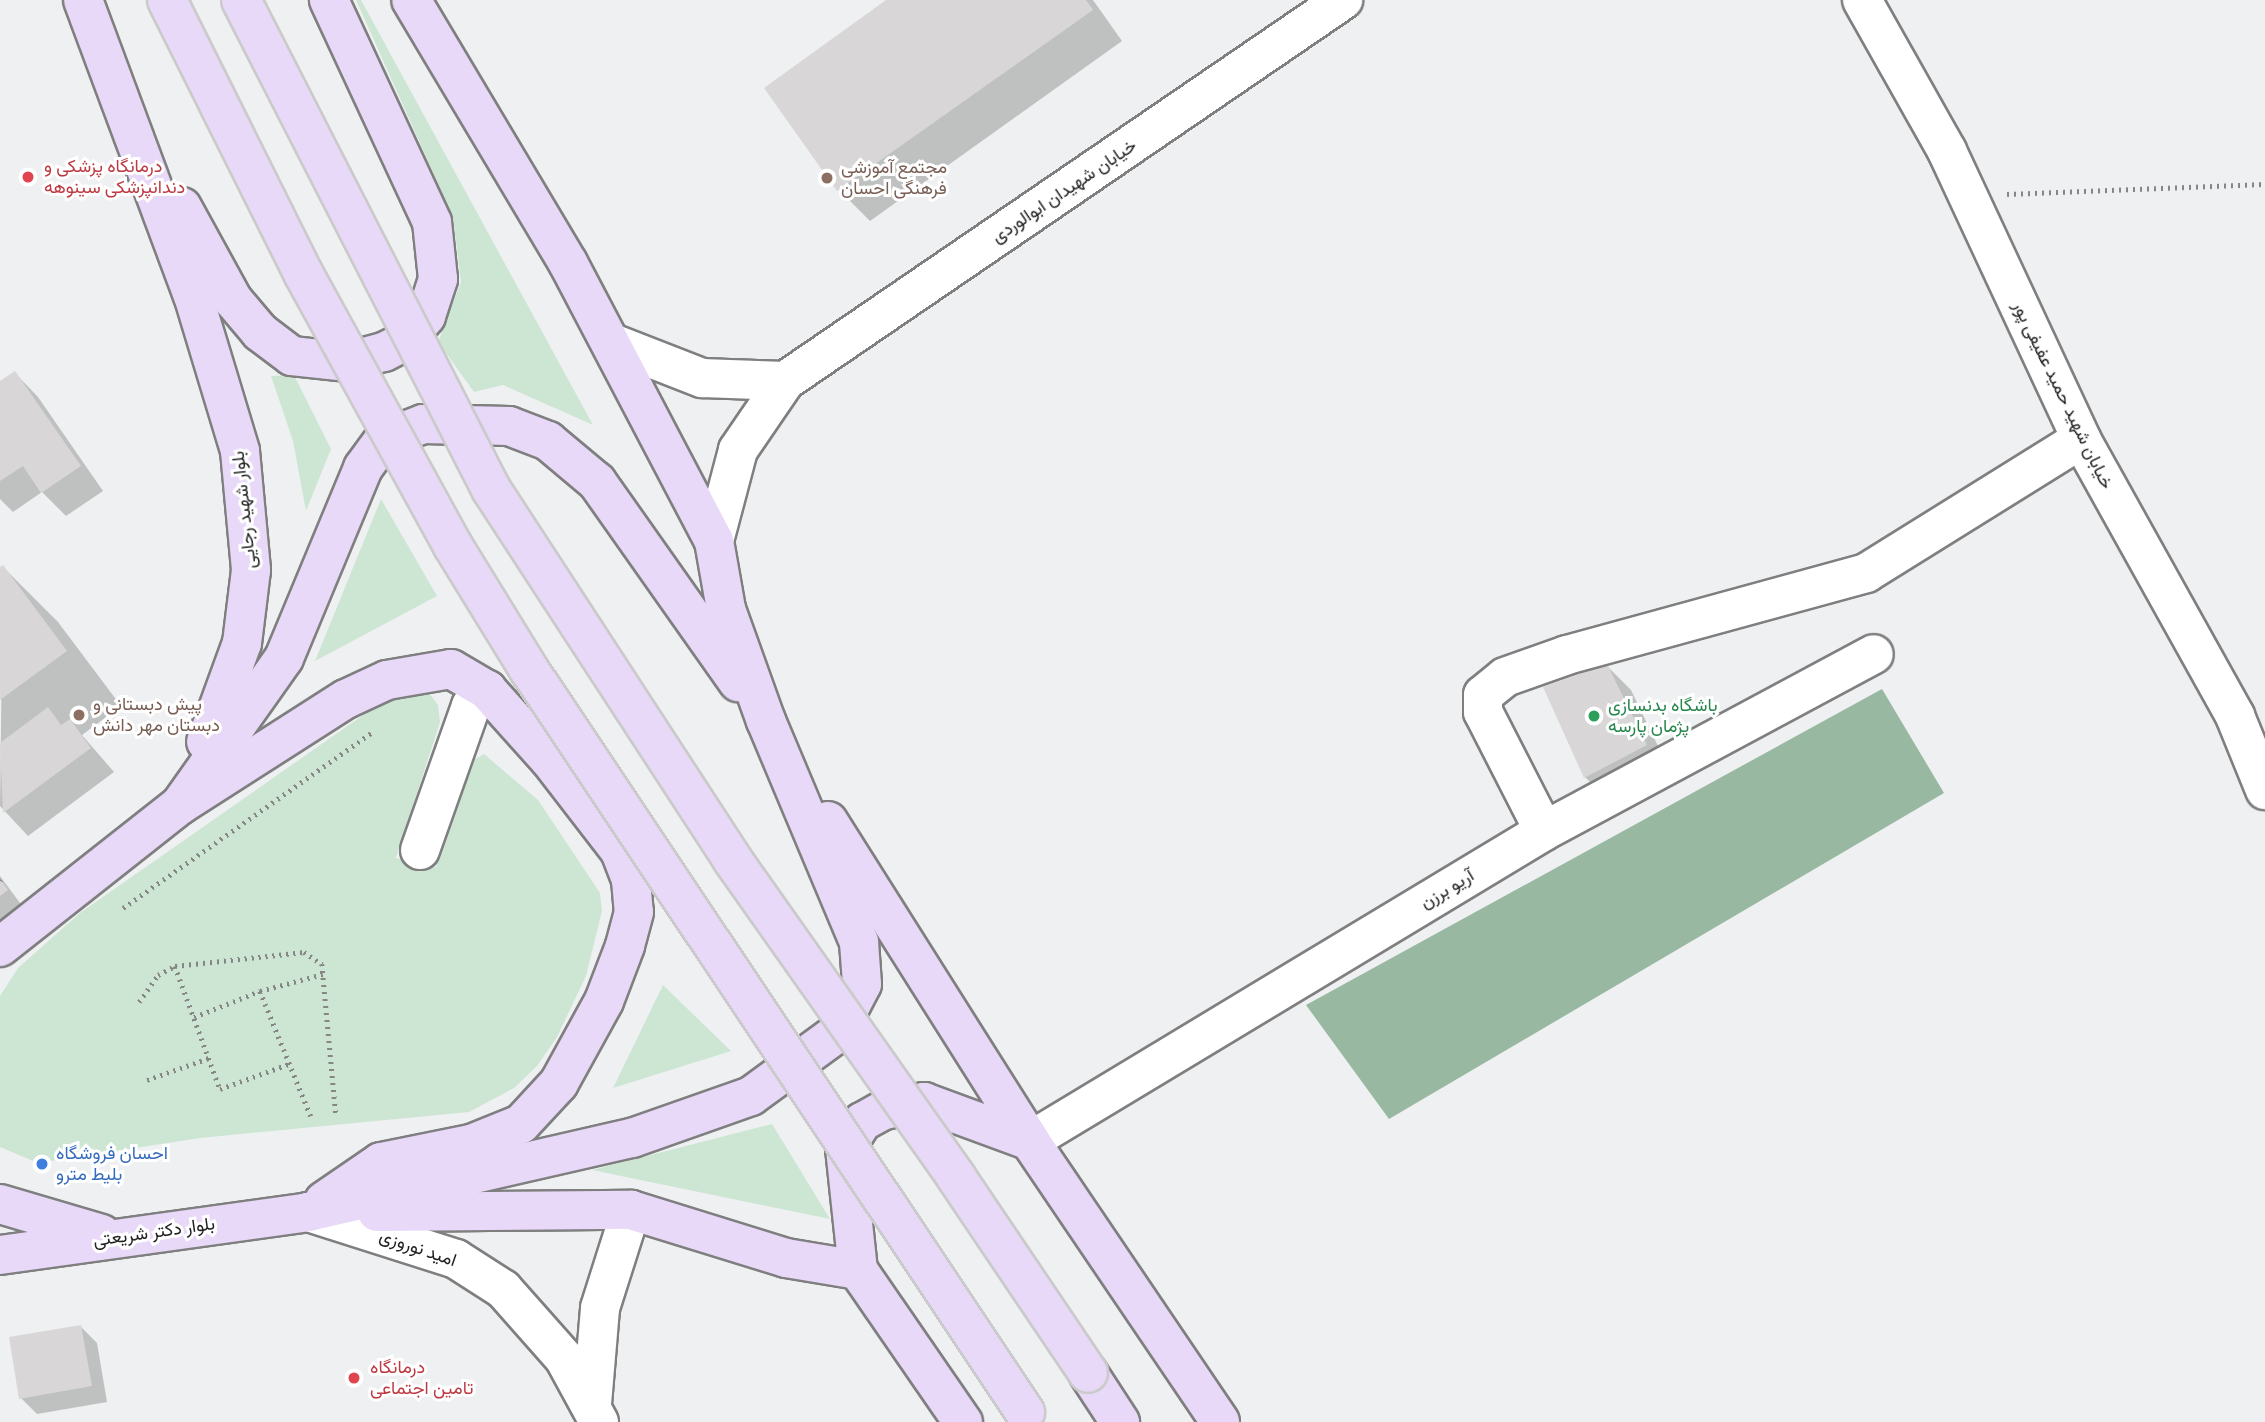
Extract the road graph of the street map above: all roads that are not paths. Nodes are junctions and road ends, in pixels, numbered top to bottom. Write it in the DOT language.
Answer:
graph roads {
  1 [pos="83,0"];
  2 [pos="167,0"];
  3 [pos="241,0"];
  4 [pos="329,0"];
  5 [pos="411,0"];
  6 [pos="1343,0"];
  7 [pos="1862,0"];
  8 [pos="115,78"];
  9 [pos="612,343"];
  10 [pos="785,381"];
  11 [pos="2081,439"];
  12 [pos="714,541"];
  13 [pos="1874,653"];
  14 [pos="487,690"];
  15 [pos="766,720"];
  16 [pos="2265,790"];
  17 [pos="180,806"];
  18 [pos="1544,831"];
  19 [pos="420,850"];
  20 [pos="0,947"];
  21 [pos="1030,1141"];
  22 [pos="0,1204"];
  23 [pos="631,1210"];
  24 [pos="308,1212"];
  25 [pos="114,1237"];
  26 [pos="0,1255"];
  27 [pos="858,1270"];
  28 [pos="596,1413"];
  29 [pos="1028,1417"];
  30 [pos="963,1422"];
  31 [pos="1120,1422"];
  32 [pos="1220,1422"];
  1 -- 8 [label="main road, بلوار شهید رجایی"];
  2 -- 29 [label="main road, bridge"];
  3 -- 31 [label="main road, bridge"];
  4 -- 8 [label="main road"];
  5 -- 9 [label="main road"];
  6 -- 10 [label="street, خیابان شهیدان ابوالوردی"];
  7 -- 11 [label="street, خیابان شهید حمید عفیفی پور"];
  8 -- 17 [label="main road, بلوار شهید رجایی"];
  9 -- 10 [label="street"];
  9 -- 12 [label="main road"];
  10 -- 12 [label="street, خیابان شهیدان ابوالوردی"];
  11 -- 16 [label="street, خیابان شهید حمید عفیفی پور"];
  11 -- 18 [label="street"];
  12 -- 15 [label="main road"];
  13 -- 18 [label="street, آریو برزن"];
  14 -- 17 [label="main road"];
  14 -- 19 [label="street"];
  14 -- 24 [label="main road"];
  15 -- 17 [label="main road"];
  15 -- 21 [label="main road"];
  15 -- 24 [label="main road"];
  17 -- 20 [label="main road, بلوار شهید رجایی"];
  18 -- 21 [label="street, آریو برزن"];
  21 -- 27 [label="main road"];
  21 -- 32 [label="main road"];
  22 -- 25 [label="main road"];
  23 -- 24 [label="main road"];
  23 -- 27 [label="main road"];
  23 -- 28 [label="street, امید نوروزی"];
  24 -- 25 [label="main road, بلوار دکتر شریعتی"];
  24 -- 28 [label="street, امید نوروزی"];
  25 -- 26 [label="main road, بلوار دکتر شریعتی"];
  27 -- 30 [label="main road"];
}
